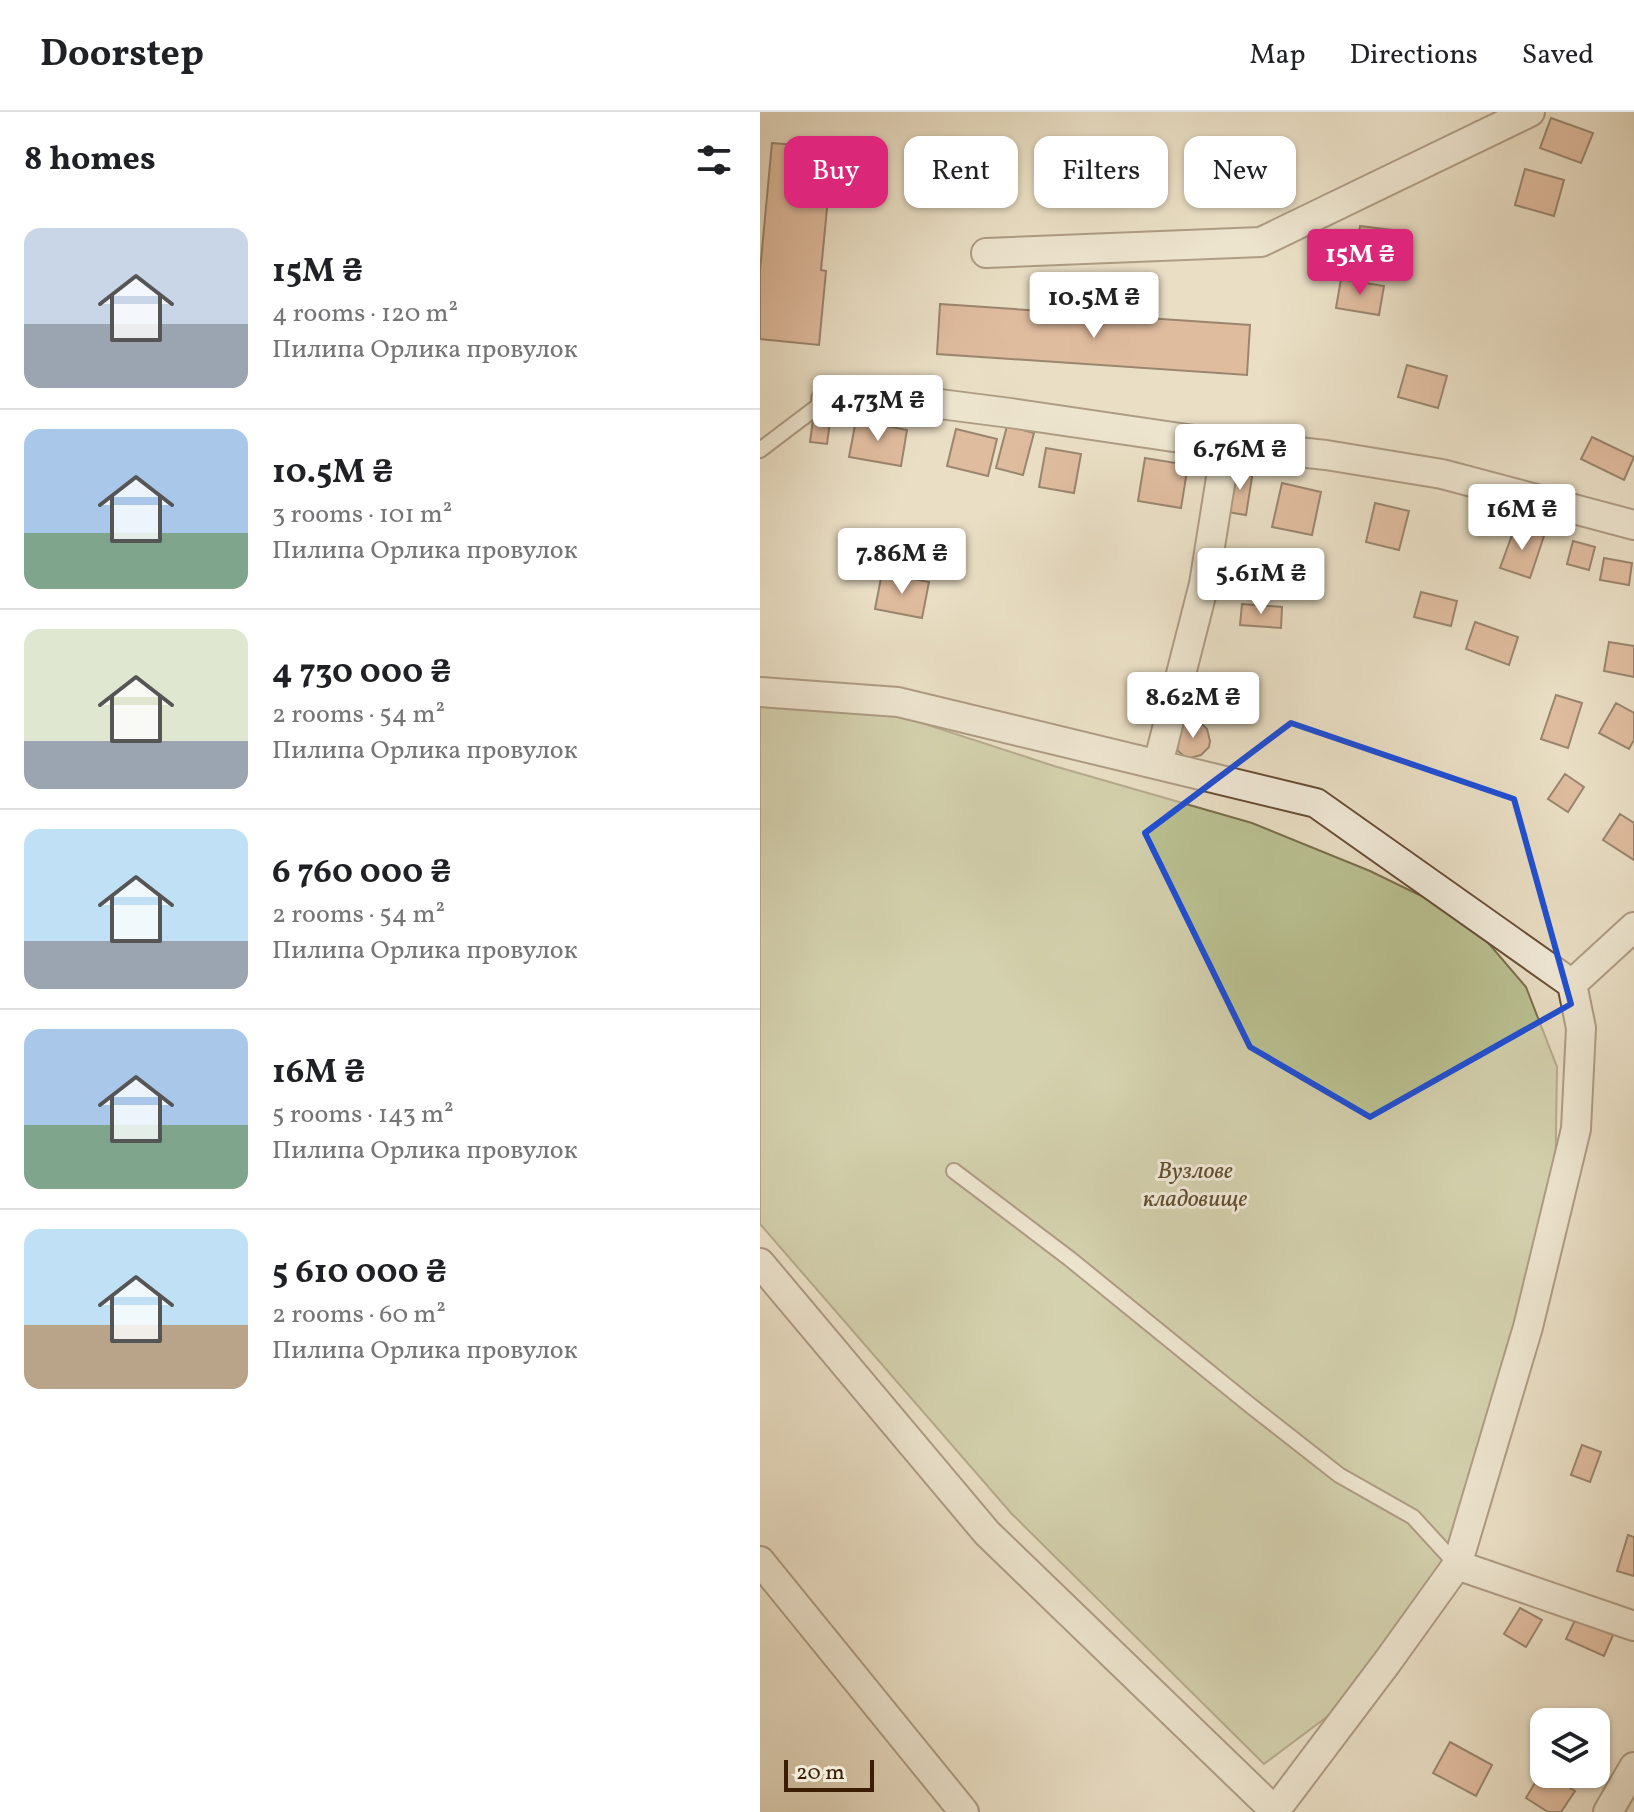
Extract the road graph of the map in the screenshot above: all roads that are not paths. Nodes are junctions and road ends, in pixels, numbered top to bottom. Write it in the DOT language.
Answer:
graph roads {
  1 [pos="1530,112"];
  2 [pos="986,253"];
  3 [pos="826,400"];
  4 [pos="1221,444"];
  5 [pos="760,450"];
  6 [pos="1634,525"];
  7 [pos="760,692"];
  8 [pos="1158,764"];
  9 [pos="1634,927"];
  10 [pos="1572,984"];
  11 [pos="954,1171"];
  12 [pos="760,1263"];
  13 [pos="760,1561"];
  14 [pos="1457,1565"];
  15 [pos="1634,1626"];
  16 [pos="1634,1767"];
  17 [pos="964,1812"];
  18 [pos="1276,1812"];
  19 [pos="1608,1812"];
  1 -- 2 [label="street"];
  3 -- 4 [label="street"];
  3 -- 5 [label="lane"];
  4 -- 6 [label="street"];
  4 -- 8 [label="street"];
  7 -- 8 [label="street"];
  8 -- 10 [label="street"];
  9 -- 10 [label="street"];
  10 -- 14 [label="street"];
  11 -- 14 [label="lane"];
  12 -- 18 [label="street"];
  13 -- 17 [label="street"];
  14 -- 15 [label="street"];
  14 -- 18 [label="street"];
  16 -- 19 [label="street"];
}
